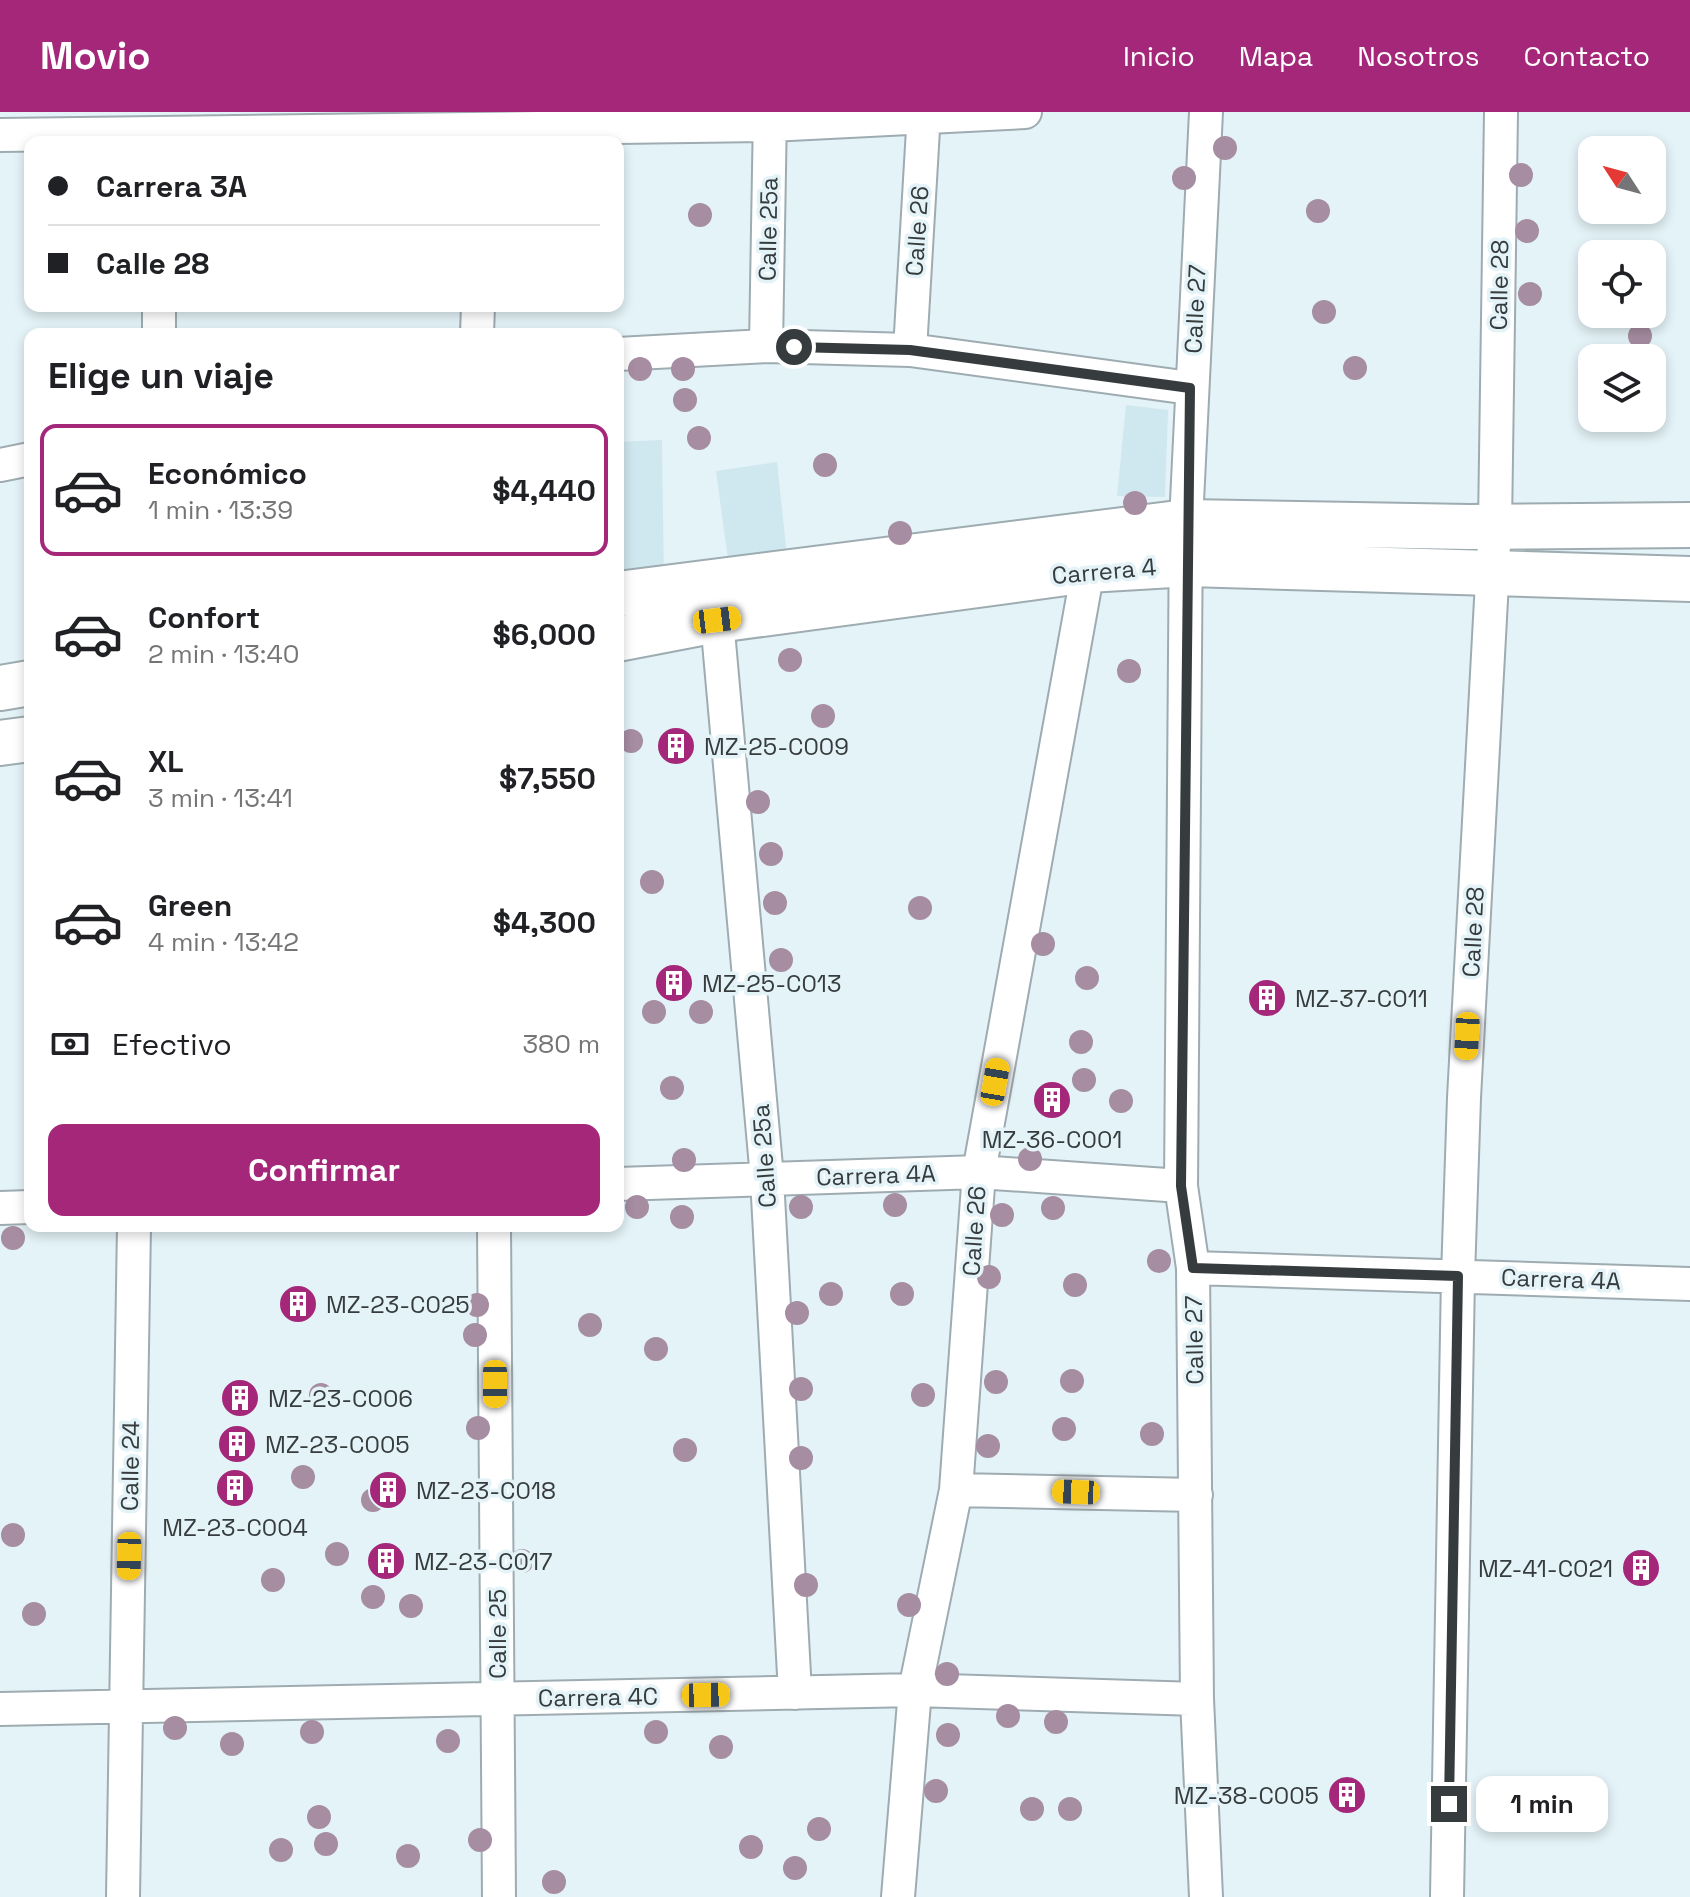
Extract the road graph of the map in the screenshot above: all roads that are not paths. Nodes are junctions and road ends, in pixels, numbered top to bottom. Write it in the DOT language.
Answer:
graph roads {
  1 [pos="1025,112"];
  2 [pos="1206,112"];
  3 [pos="1501,112"];
  4 [pos="924,115"];
  5 [pos="770,118"];
  6 [pos="159,128"];
  7 [pos="485,128"];
  8 [pos="0,135"];
  9 [pos="766,346"];
  10 [pos="910,350"];
  11 [pos="624,354"];
  12 [pos="1190,388"];
  13 [pos="24,460"];
  14 [pos="0,465"];
  15 [pos="1690,525"];
  16 [pos="1495,526"];
  17 [pos="1187,543"];
  18 [pos="1088,570"];
  19 [pos="1493,574"];
  20 [pos="1690,579"];
  21 [pos="624,593"];
  22 [pos="717,620"];
  23 [pos="624,638"];
  24 [pos="24,684"];
  25 [pos="0,688"];
  26 [pos="24,740"];
  27 [pos="0,743"];
  28 [pos="979,1172"];
  29 [pos="767,1178"];
  30 [pos="624,1184"];
  31 [pos="1181,1186"];
  32 [pos="24,1207"];
  33 [pos="0,1208"];
  34 [pos="134,1232"];
  35 [pos="494,1232"];
  36 [pos="1193,1268"];
  37 [pos="1458,1276"];
  38 [pos="1690,1284"];
  39 [pos="956,1490"];
  40 [pos="1196,1495"];
  41 [pos="915,1690"];
  42 [pos="795,1693"];
  43 [pos="497,1699"];
  44 [pos="1197,1699"];
  45 [pos="126,1707"];
  46 [pos="0,1709"];
  47 [pos="123,1897"];
  48 [pos="499,1897"];
  49 [pos="898,1897"];
  50 [pos="1206,1897"];
  51 [pos="1447,1897"];
  1 -- 4 [label="street"];
  2 -- 12 [label="street, Calle 27"];
  3 -- 16 [label="street, Calle 28"];
  4 -- 5 [label="street"];
  4 -- 10 [label="street, Calle 26"];
  5 -- 7 [label="street"];
  5 -- 9 [label="street, Calle 25a"];
  6 -- 7 [label="street"];
  6 -- 8 [label="street"];
  9 -- 10 [label="street"];
  9 -- 11 [label="street"];
  10 -- 12 [label="street"];
  12 -- 17 [label="street, Calle 27"];
  13 -- 14 [label="street"];
  15 -- 16 [label="main road, Carrera 4"];
  16 -- 17 [label="main road, Carrera 4"];
  16 -- 19 [label="street, Calle 28"];
  17 -- 18 [label="main road, Carrera 4"];
  17 -- 19 [label="main road, Carrera 4"];
  17 -- 21 [label="main road, Carrera 4"];
  17 -- 31 [label="street, Calle 27"];
  18 -- 22 [label="main road, Carrera 4"];
  18 -- 28 [label="street, Calle 26"];
  19 -- 20 [label="main road, Carrera 4"];
  19 -- 37 [label="street, Calle 28"];
  22 -- 23 [label="main road, Carrera 4"];
  22 -- 29 [label="street, Calle 25a"];
  24 -- 25 [label="main road"];
  26 -- 27 [label="main road"];
  28 -- 29 [label="street, Carrera 4A"];
  28 -- 31 [label="street, Carrera 4A"];
  28 -- 39 [label="street, Calle 26"];
  29 -- 30 [label="street, Carrera 4A"];
  29 -- 42 [label="street, Calle 25a"];
  31 -- 36 [label="street, Calle 27"];
  32 -- 33 [label="street"];
  34 -- 45 [label="street, Calle 24"];
  35 -- 43 [label="street, Calle 25"];
  36 -- 37 [label="street, Carrera 4A"];
  36 -- 40 [label="street, Calle 27"];
  37 -- 38 [label="street, Carrera 4A"];
  37 -- 51 [label="street, Calle 28"];
  39 -- 40 [label="street"];
  39 -- 41 [label="street, Calle 26"];
  40 -- 44 [label="street, Calle 27"];
  41 -- 42 [label="street, Carrera 4C"];
  41 -- 44 [label="street, Carrera 4C"];
  41 -- 49 [label="street, Calle 26"];
  42 -- 43 [label="street, Carrera 4C"];
  43 -- 45 [label="street, Carrera 4C"];
  43 -- 48 [label="street, Calle 25"];
  44 -- 50 [label="street, Calle 27"];
  45 -- 46 [label="street, Carrera 4C"];
  45 -- 47 [label="street, Calle 24"];
}
